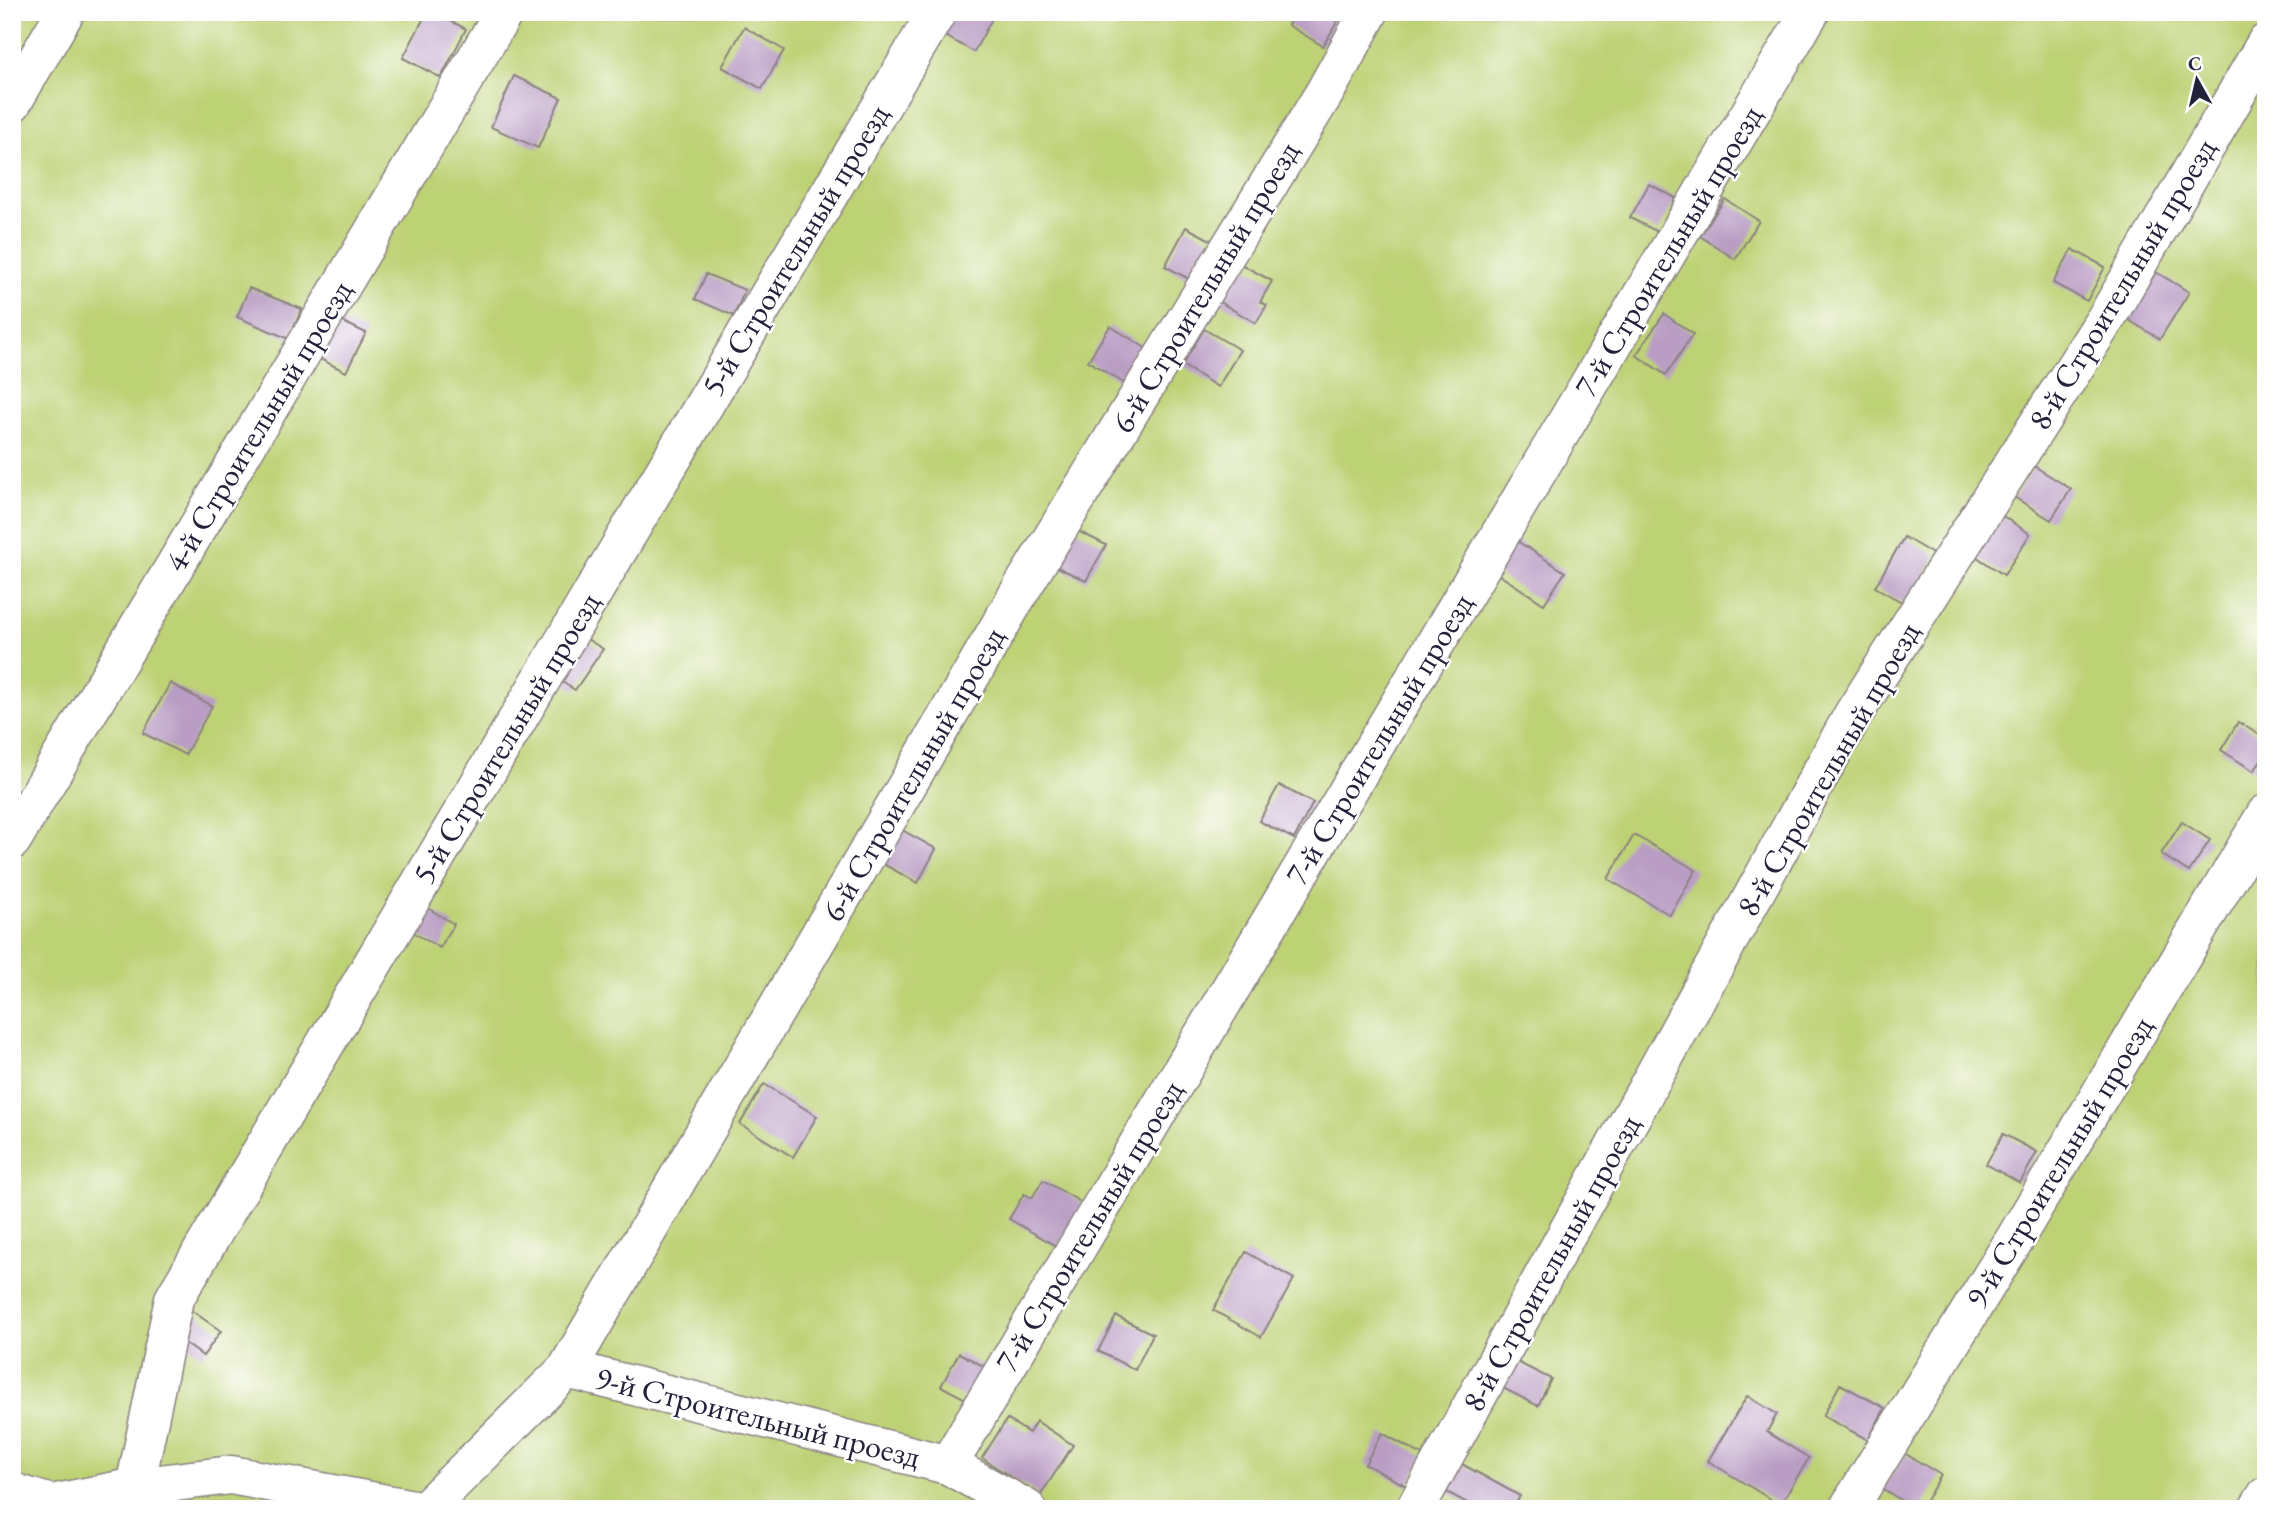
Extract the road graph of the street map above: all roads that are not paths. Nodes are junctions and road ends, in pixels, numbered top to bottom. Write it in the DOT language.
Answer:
graph roads {
  1 [pos="65,12"];
  2 [pos="504,12"];
  3 [pos="936,12"];
  4 [pos="1370,12"];
  5 [pos="1810,12"];
  6 [pos="2266,43"];
  7 [pos="12,103"];
  8 [pos="2266,814"];
  9 [pos="12,840"];
  10 [pos="567,1369"];
  11 [pos="948,1465"];
  12 [pos="12,1492"];
  13 [pos="2266,1496"];
  14 [pos="126,1498"];
  15 [pos="414,1509"];
  16 [pos="426,1509"];
  17 [pos="1027,1509"];
  18 [pos="1415,1509"];
  19 [pos="1848,1509"];
  20 [pos="2258,1509"];
  1 -- 7 [label="street"];
  2 -- 9 [label="street, 4-й Строительный проезд"];
  3 -- 14 [label="street, 5-й Строительный проезд"];
  4 -- 10 [label="street, 6-й Строительный проезд"];
  5 -- 11 [label="street, 7-й Строительный проезд"];
  6 -- 18 [label="street, 8-й Строительный проезд"];
  8 -- 19 [label="street, 9-й Строительный проезд"];
  10 -- 11 [label="street, 9-й Строительный проезд"];
  10 -- 16 [label="street, 6-й Строительный проезд"];
  11 -- 17 [label="street"];
  12 -- 14 [label="street"];
  13 -- 20 [label="street"];
  14 -- 15 [label="street"];
}
